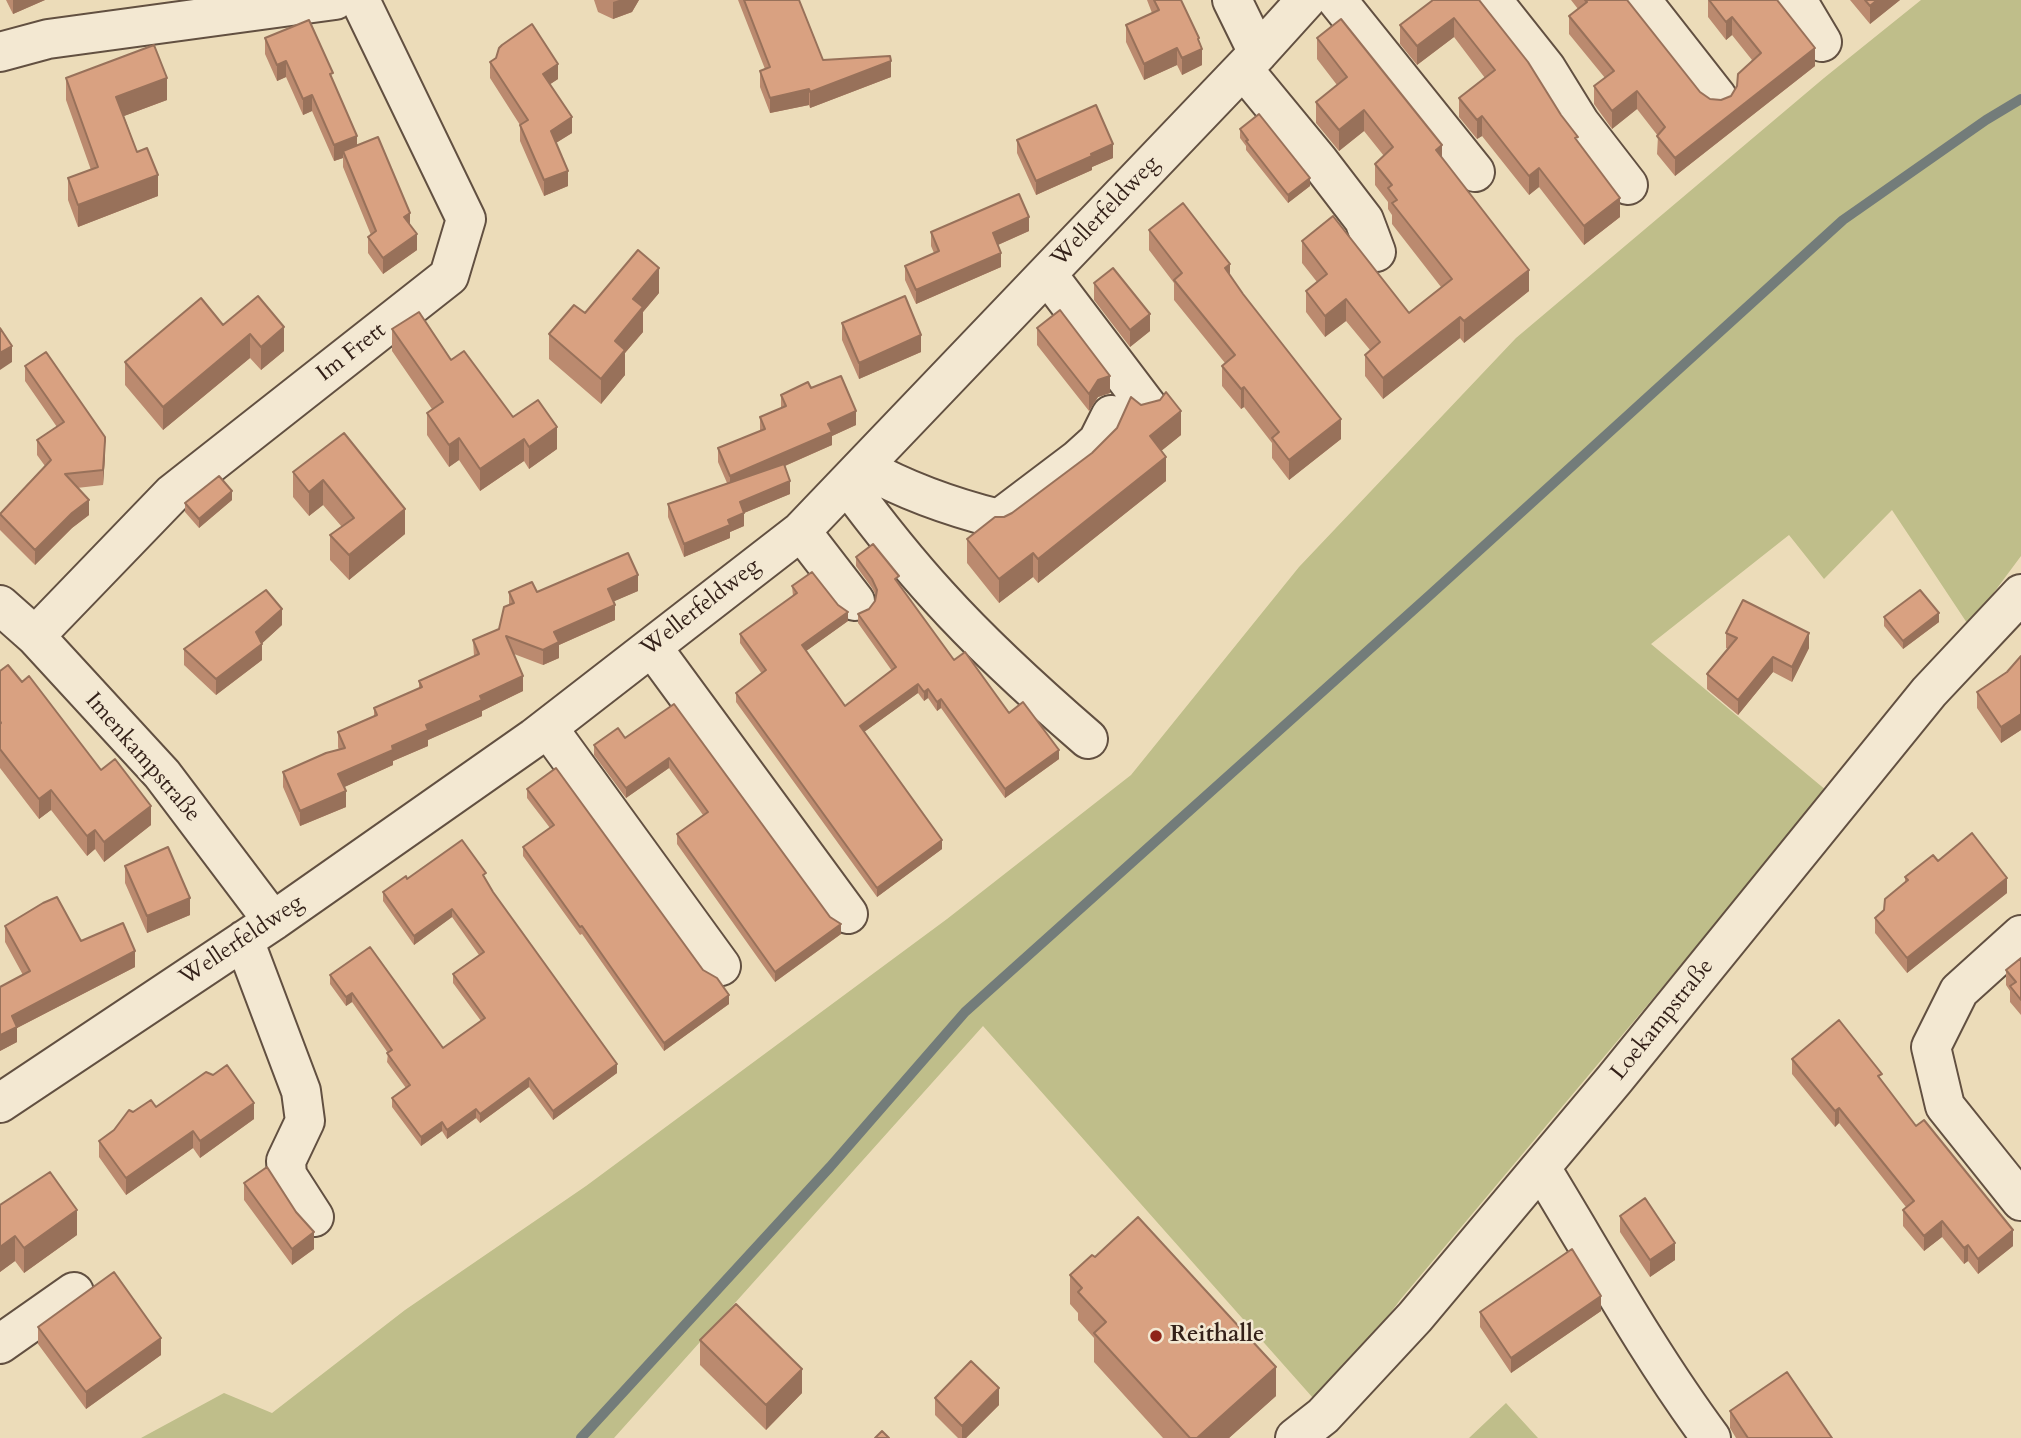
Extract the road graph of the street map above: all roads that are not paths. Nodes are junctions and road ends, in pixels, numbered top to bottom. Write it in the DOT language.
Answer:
graph roads {
  1 [pos="335,0"];
  2 [pos="360,0"];
  3 [pos="1232,0"];
  4 [pos="1306,0"];
  5 [pos="1337,0"];
  6 [pos="1492,0"];
  7 [pos="1641,0"];
  8 [pos="1797,0"];
  9 [pos="1822,42"];
  10 [pos="0,52"];
  11 [pos="1250,61"];
  12 [pos="1717,97"];
  13 [pos="1475,172"];
  14 [pos="1628,185"];
  15 [pos="1376,252"];
  16 [pos="1047,274"];
  17 [pos="1147,406"];
  18 [pos="1111,415"];
  19 [pos="855,476"];
  20 [pos="801,531"];
  21 [pos="2021,594"];
  22 [pos="855,601"];
  23 [pos="0,604"];
  24 [pos="35,636"];
  25 [pos="652,647"];
  26 [pos="548,728"];
  27 [pos="1088,738"];
  28 [pos="848,914"];
  29 [pos="259,931"];
  30 [pos="2021,935"];
  31 [pos="721,967"];
  32 [pos="0,1103"];
  33 [pos="1541,1168"];
  34 [pos="2021,1201"];
  35 [pos="314,1217"];
  36 [pos="74,1292"];
  37 [pos="0,1343"];
  38 [pos="1295,1438"];
  39 [pos="1711,1438"];
  1 -- 10 [label="street"];
  2 -- 24 [label="street, Im Frett"];
  3 -- 11 [label="street"];
  4 -- 11 [label="street, Wellerfeldweg"];
  5 -- 13 [label="street"];
  6 -- 14 [label="street"];
  7 -- 12 [label="street"];
  8 -- 9 [label="street"];
  11 -- 15 [label="street"];
  11 -- 16 [label="street, Wellerfeldweg"];
  16 -- 17 [label="street"];
  16 -- 19 [label="street, Wellerfeldweg"];
  18 -- 19 [label="street"];
  19 -- 20 [label="street, Wellerfeldweg"];
  19 -- 27 [label="street"];
  20 -- 22 [label="street"];
  20 -- 25 [label="street, Wellerfeldweg"];
  21 -- 33 [label="street, Loekampstraße"];
  23 -- 24 [label="street, Imenkampstraße"];
  24 -- 29 [label="street, Imenkampstraße"];
  25 -- 26 [label="street, Wellerfeldweg"];
  25 -- 28 [label="street"];
  26 -- 29 [label="street, Wellerfeldweg"];
  26 -- 31 [label="street"];
  29 -- 32 [label="street, Wellerfeldweg"];
  29 -- 35 [label="street, Imenkampstraße"];
  30 -- 34 [label="street"];
  33 -- 38 [label="street, Loekampstraße"];
  33 -- 39 [label="street"];
  36 -- 37 [label="street"];
}
